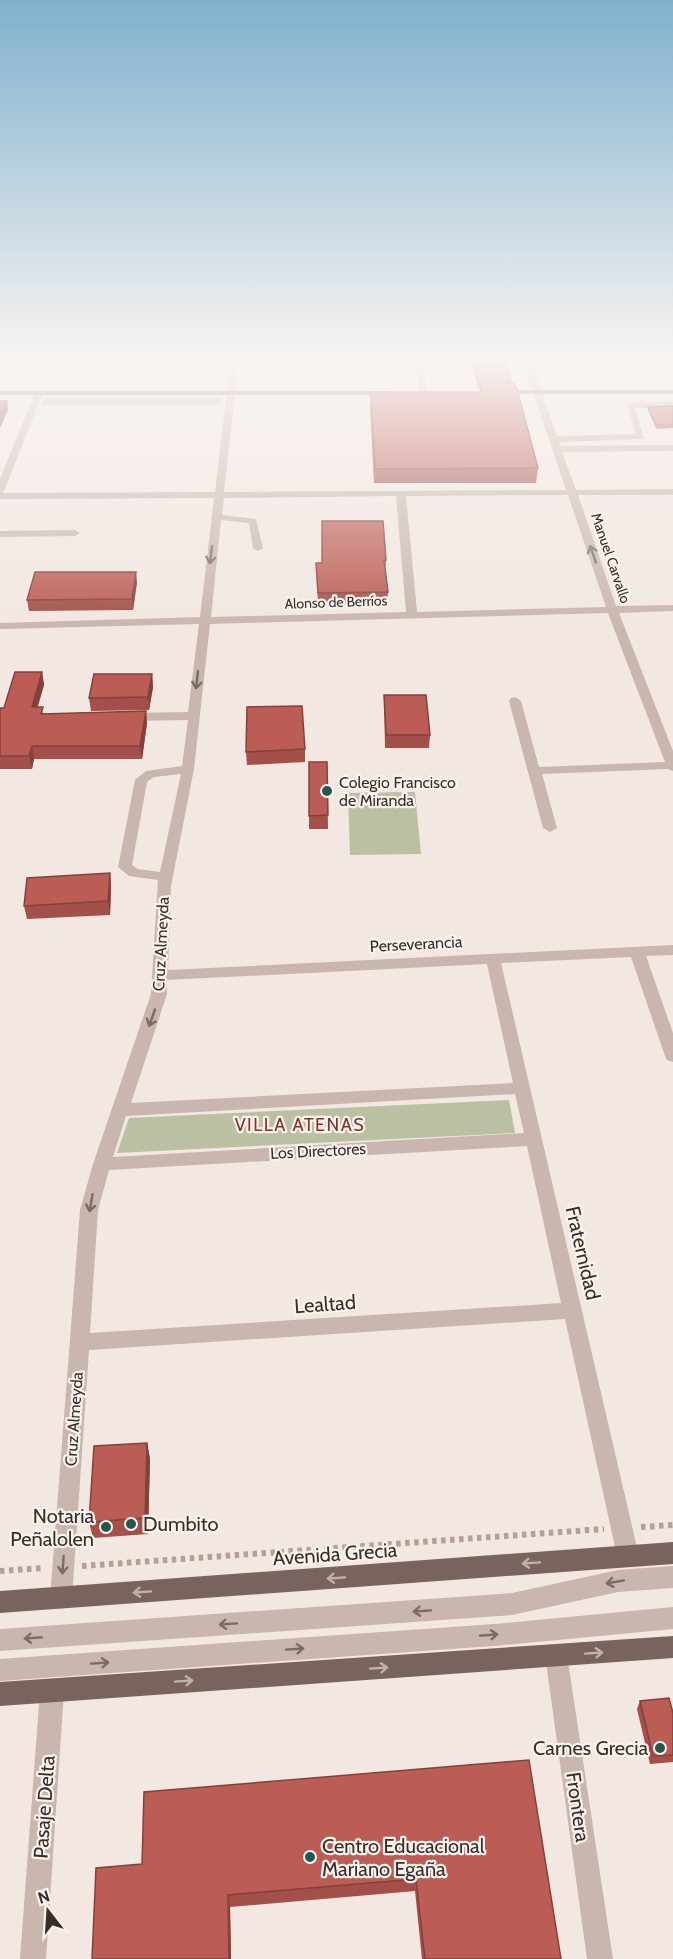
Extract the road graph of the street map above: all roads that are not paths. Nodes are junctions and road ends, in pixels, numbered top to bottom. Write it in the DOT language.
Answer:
graph roads {
  1 [pos="17,448"];
  2 [pos="224,448"];
  3 [pos="624,448"];
  4 [pos="557,449"];
  5 [pos="0,491"];
  6 [pos="673,492"];
  7 [pos="573,493"];
  8 [pos="401,494"];
  9 [pos="219,495"];
  10 [pos="0,496"];
  11 [pos="216,518"];
  12 [pos="75,533"];
  13 [pos="0,534"];
  14 [pos="258,548"];
  15 [pos="673,608"];
  16 [pos="612,609"];
  17 [pos="412,614"];
  18 [pos="204,622"];
  19 [pos="0,626"];
  20 [pos="515,701"];
  21 [pos="194,716"];
  22 [pos="113,717"];
  23 [pos="673,766"];
  24 [pos="188,769"];
  25 [pos="534,771"];
  26 [pos="550,828"];
  27 [pos="165,877"];
  28 [pos="673,950"];
  29 [pos="637,952"];
  30 [pos="493,959"];
  31 [pos="161,975"];
  32 [pos="673,1056"];
  33 [pos="523,1088"];
  34 [pos="120,1110"];
  35 [pos="534,1139"];
  36 [pos="102,1164"];
  37 [pos="573,1310"];
  38 [pos="79,1342"];
  39 [pos="673,1553"];
  40 [pos="628,1556"];
  41 [pos="673,1577"];
  42 [pos="61,1598"];
  43 [pos="0,1602"];
  44 [pos="673,1618"];
  45 [pos="0,1640"];
  46 [pos="673,1647"];
  47 [pos="556,1655"];
  48 [pos="0,1670"];
  49 [pos="52,1690"];
  50 [pos="0,1694"];
  51 [pos="33,1959"];
  52 [pos="600,1959"];
  1 -- 5 [label="street"];
  2 -- 9 [label="street, Cruz Almeyda"];
  3 -- 4 [label="street"];
  4 -- 7 [label="street, Manuel Carvallo"];
  6 -- 7 [label="street"];
  7 -- 8 [label="street"];
  16 -- 7 [label="street, Manuel Carvallo, one-way"];
  8 -- 9 [label="street"];
  8 -- 17 [label="street"];
  9 -- 10 [label="street"];
  9 -- 11 [label="street, Cruz Almeyda"];
  11 -- 14 [label="street"];
  11 -- 18 [label="street, Cruz Almeyda, one-way"];
  12 -- 13 [label="street"];
  15 -- 16 [label="street, Alonso de Berríos"];
  16 -- 17 [label="street, Alonso de Berríos"];
  16 -- 23 [label="street, Manuel Carvallo"];
  17 -- 18 [label="street, Alonso de Berríos"];
  18 -- 19 [label="street, Alonso de Berríos"];
  18 -- 21 [label="street, Cruz Almeyda, one-way"];
  20 -- 25 [label="street"];
  21 -- 22 [label="street"];
  21 -- 24 [label="street, Cruz Almeyda"];
  23 -- 25 [label="street"];
  24 -- 27 [label="street, Cruz Almeyda"];
  24 -- 27 [label="street"];
  25 -- 26 [label="street"];
  27 -- 31 [label="street, Cruz Almeyda"];
  28 -- 29 [label="street, Perseverancia"];
  29 -- 30 [label="street, Perseverancia"];
  29 -- 32 [label="street"];
  30 -- 31 [label="street, Perseverancia"];
  30 -- 33 [label="street, Fraternidad"];
  31 -- 34 [label="street, Cruz Almeyda, one-way"];
  33 -- 34 [label="street"];
  33 -- 35 [label="street, Fraternidad"];
  34 -- 36 [label="street, Cruz Almeyda"];
  35 -- 36 [label="street, Los Directores"];
  35 -- 37 [label="street, Fraternidad"];
  36 -- 38 [label="street, Cruz Almeyda, one-way"];
  37 -- 38 [label="street, Lealtad"];
  37 -- 40 [label="street, Fraternidad"];
  38 -- 42 [label="street, Cruz Almeyda, one-way"];
  39 -- 40 [label="main road, Avenida Grecia"];
  40 -- 42 [label="main road, Avenida Grecia, one-way"];
  41 -- 45 [label="street, one-way"];
  42 -- 43 [label="main road, Avenida Grecia"];
  48 -- 44 [label="street, one-way"];
  47 -- 46 [label="main road, one-way"];
  49 -- 47 [label="main road, one-way"];
  47 -- 52 [label="street, Frontera"];
  49 -- 50 [label="main road"];
  49 -- 51 [label="street, Pasaje Delta"];
}
